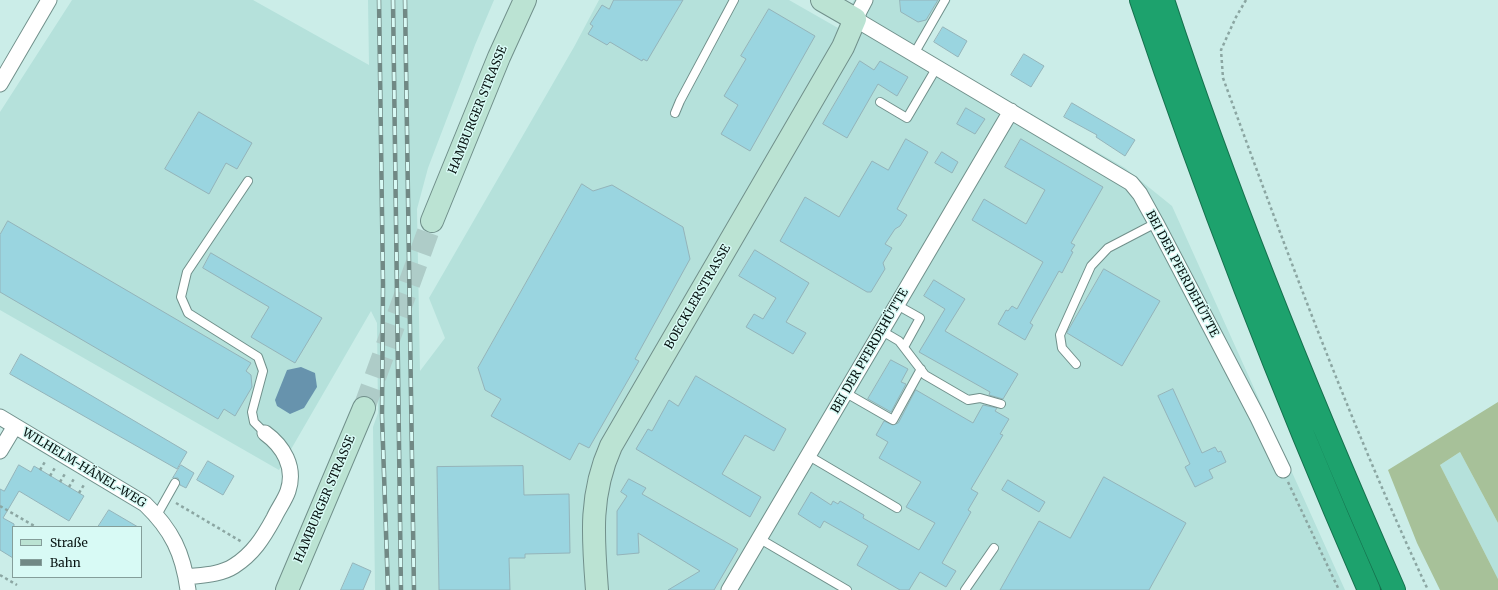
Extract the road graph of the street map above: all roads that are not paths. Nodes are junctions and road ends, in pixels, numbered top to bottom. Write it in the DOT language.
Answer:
graph roads {
  1 [pos="49,0"];
  2 [pos="525,0"];
  3 [pos="734,0"];
  4 [pos="822,0"];
  5 [pos="865,0"];
  6 [pos="945,0"];
  7 [pos="1141,0"];
  8 [pos="1163,0"];
  9 [pos="855,20"];
  10 [pos="914,54"];
  11 [pos="937,67"];
  12 [pos="0,84"];
  13 [pos="880,102"];
  14 [pos="1011,111"];
  15 [pos="675,114"];
  16 [pos="248,181"];
  17 [pos="432,221"];
  18 [pos="1156,223"];
  19 [pos="897,305"];
  20 [pos="882,331"];
  21 [pos="904,347"];
  22 [pos="1076,364"];
  23 [pos="921,369"];
  24 [pos="846,393"];
  25 [pos="1001,404"];
  26 [pos="364,408"];
  27 [pos="0,417"];
  28 [pos="15,426"];
  29 [pos="265,433"];
  30 [pos="0,451"];
  31 [pos="809,456"];
  32 [pos="1283,470"];
  33 [pos="174,483"];
  34 [pos="897,508"];
  35 [pos="157,515"];
  36 [pos="760,539"];
  37 [pos="994,548"];
  38 [pos="187,583"];
  39 [pos="286,590"];
  40 [pos="597,590"];
  41 [pos="729,590"];
  42 [pos="847,590"];
  43 [pos="965,590"];
  44 [pos="1369,590"];
  45 [pos="1394,590"];
  1 -- 12 [label="street"];
  2 -- 17 [label="street, HAMBURGER STRASSE"];
  3 -- 15 [label="lane"];
  4 -- 9 [label="street, BEI DER PFERDEHÜTTE"];
  5 -- 9 [label="street"];
  6 -- 10 [label="lane"];
  7 -- 44 [label="highway"];
  8 -- 45 [label="highway"];
  9 -- 10 [label="street, BEI DER PFERDEHÜTTE"];
  9 -- 40 [label="street, BOECKLERSTRASSE"];
  10 -- 11 [label="street, BEI DER PFERDEHÜTTE"];
  11 -- 13 [label="lane"];
  11 -- 14 [label="street, BEI DER PFERDEHÜTTE"];
  14 -- 18 [label="street, BEI DER PFERDEHÜTTE"];
  14 -- 19 [label="street, BEI DER PFERDEHÜTTE"];
  16 -- 29 [label="lane"];
  18 -- 22 [label="lane"];
  18 -- 32 [label="street, BEI DER PFERDEHÜTTE"];
  19 -- 20 [label="street, BEI DER PFERDEHÜTTE"];
  19 -- 21 [label="lane"];
  20 -- 21 [label="lane"];
  20 -- 24 [label="street, BEI DER PFERDEHÜTTE"];
  21 -- 23 [label="lane"];
  23 -- 24 [label="lane"];
  23 -- 25 [label="lane"];
  24 -- 31 [label="street, BEI DER PFERDEHÜTTE"];
  26 -- 39 [label="street, HAMBURGER STRASSE"];
  27 -- 28 [label="street, WILHELM-HÄNEL-WEG"];
  28 -- 30 [label="street"];
  28 -- 35 [label="street, WILHELM-HÄNEL-WEG"];
  29 -- 38 [label="street"];
  31 -- 34 [label="lane"];
  31 -- 36 [label="street, BEI DER PFERDEHÜTTE"];
  33 -- 35 [label="lane"];
  35 -- 38 [label="street, WILHELM-HÄNEL-WEG"];
  36 -- 41 [label="street, BEI DER PFERDEHÜTTE"];
  36 -- 42 [label="lane"];
  37 -- 43 [label="lane"];
}
